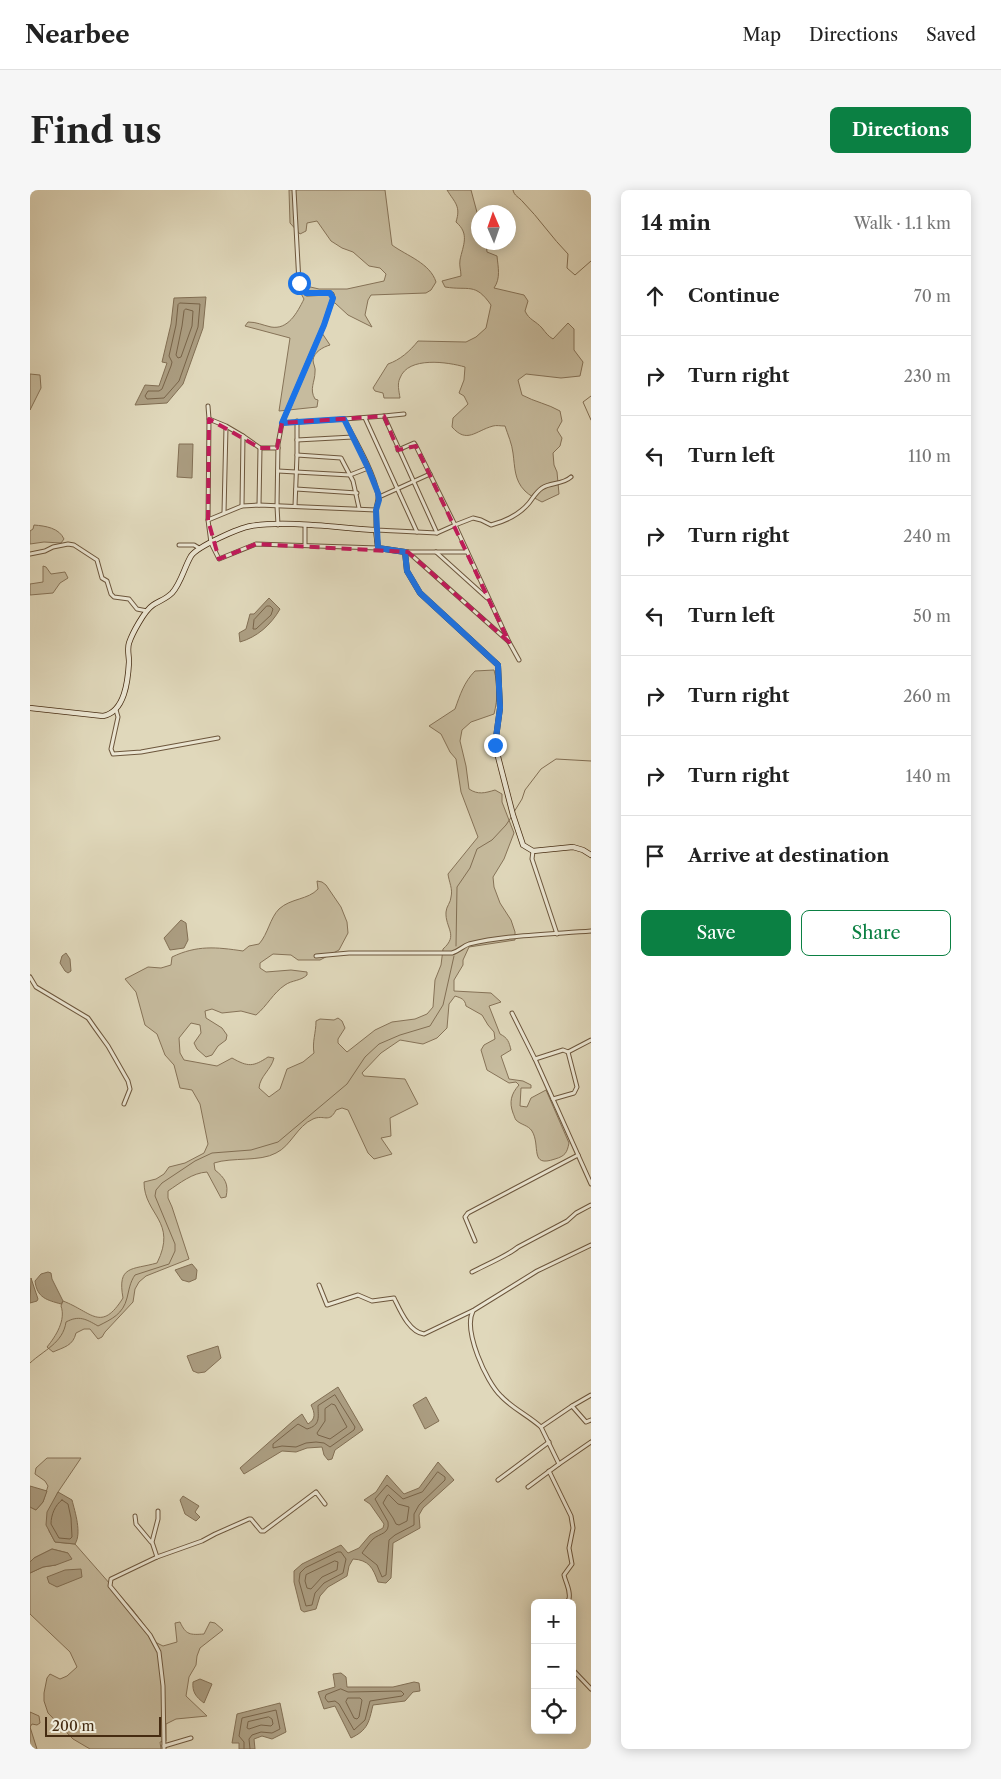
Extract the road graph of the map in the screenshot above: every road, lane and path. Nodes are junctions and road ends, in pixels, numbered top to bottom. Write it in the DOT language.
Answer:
graph roads {
  1 [pos="294,190"];
  2 [pos="208,406"];
  3 [pos="404,414"];
  4 [pos="384,416"];
  5 [pos="365,418"];
  6 [pos="209,419"];
  7 [pos="344,419"];
  8 [pos="297,421"];
  9 [pos="282,423"];
  10 [pos="226,426"];
  11 [pos="242,436"];
  12 [pos="353,436"];
  13 [pos="297,440"];
  14 [pos="260,448"];
  15 [pos="278,448"];
  16 [pos="398,450"];
  17 [pos="297,455"];
  18 [pos="368,468"];
  19 [pos="278,471"];
  20 [pos="297,472"];
  21 [pos="430,474"];
  22 [pos="350,475"];
  23 [pos="571,477"];
  24 [pos="413,482"];
  25 [pos="296,488"];
  26 [pos="397,489"];
  27 [pos="357,492"];
  28 [pos="379,497"];
  29 [pos="259,505"];
  30 [pos="242,506"];
  31 [pos="277,506"];
  32 [pos="295,506"];
  33 [pos="359,508"];
  34 [pos="376,510"];
  35 [pos="224,513"];
  36 [pos="208,520"];
  37 [pos="278,524"];
  38 [pos="305,525"];
  39 [pos="455,525"];
  40 [pos="376,530"];
  41 [pos="417,532"];
  42 [pos="437,533"];
  43 [pos="211,543"];
  44 [pos="179,545"];
  45 [pos="306,545"];
  46 [pos="199,548"];
  47 [pos="378,548"];
  48 [pos="406,552"];
  49 [pos="436,552"];
  50 [pos="466,552"];
  51 [pos="30,554"];
  52 [pos="490,601"];
  53 [pos="147,611"];
  54 [pos="509,642"];
  55 [pos="519,660"];
  56 [pos="30,708"];
  57 [pos="116,710"];
  58 [pos="218,738"];
  59 [pos="533,851"];
  60 [pos="591,855"];
  61 [pos="591,931"];
  62 [pos="557,934"];
  63 [pos="316,956"];
  64 [pos="30,977"];
  65 [pos="512,1013"];
  66 [pos="591,1040"];
  67 [pos="568,1052"];
  68 [pos="535,1059"];
  69 [pos="553,1099"];
  70 [pos="124,1104"];
  71 [pos="578,1155"];
  72 [pos="591,1184"];
  73 [pos="591,1205"];
  74 [pos="475,1241"];
  75 [pos="591,1245"];
  76 [pos="472,1272"];
  77 [pos="319,1285"];
  78 [pos="474,1310"];
  79 [pos="591,1395"];
  80 [pos="572,1406"];
  81 [pos="591,1420"];
  82 [pos="541,1427"];
  83 [pos="549,1442"];
  84 [pos="591,1442"];
  85 [pos="559,1464"];
  86 [pos="549,1471"];
  87 [pos="498,1480"];
  88 [pos="528,1487"];
  89 [pos="325,1504"];
  90 [pos="158,1511"];
  91 [pos="135,1516"];
  92 [pos="152,1542"];
  93 [pos="157,1557"];
  94 [pos="569,1599"];
  95 [pos="576,1673"];
  96 [pos="591,1689"];
  97 [pos="191,1738"];
  98 [pos="164,1748"];
  1 -- 9 [label="street"];
  2 -- 6 [label="street"];
  3 -- 4 [label="street"];
  4 -- 5 [label="street"];
  4 -- 16 [label="street"];
  5 -- 7 [label="street"];
  5 -- 26 [label="street"];
  6 -- 10 [label="street"];
  6 -- 36 [label="street"];
  7 -- 8 [label="street"];
  7 -- 12 [label="street"];
  8 -- 9 [label="street"];
  8 -- 13 [label="street"];
  9 -- 15 [label="street"];
  10 -- 11 [label="street"];
  10 -- 35 [label="street"];
  11 -- 14 [label="street"];
  11 -- 30 [label="street"];
  12 -- 13 [label="street"];
  12 -- 18 [label="street"];
  13 -- 17 [label="street"];
  14 -- 15 [label="street"];
  14 -- 29 [label="street"];
  15 -- 19 [label="street"];
  16 -- 21 [label="street"];
  16 -- 24 [label="street"];
  17 -- 20 [label="street"];
  17 -- 22 [label="street"];
  18 -- 22 [label="street"];
  18 -- 28 [label="street"];
  19 -- 20 [label="street"];
  19 -- 31 [label="street"];
  20 -- 22 [label="street"];
  20 -- 25 [label="street"];
  21 -- 24 [label="street"];
  21 -- 39 [label="street"];
  22 -- 27 [label="street"];
  23 -- 39 [label="street"];
  24 -- 26 [label="street"];
  24 -- 42 [label="street"];
  25 -- 27 [label="street"];
  25 -- 32 [label="street"];
  26 -- 28 [label="street"];
  26 -- 41 [label="street"];
  27 -- 33 [label="street"];
  28 -- 34 [label="street"];
  29 -- 30 [label="street"];
  29 -- 31 [label="street"];
  30 -- 35 [label="street"];
  31 -- 32 [label="street"];
  31 -- 37 [label="street"];
  32 -- 33 [label="street"];
  33 -- 34 [label="street"];
  34 -- 40 [label="street"];
  35 -- 36 [label="street"];
  36 -- 43 [label="street"];
  37 -- 38 [label="street"];
  37 -- 43 [label="street"];
  38 -- 40 [label="street"];
  38 -- 45 [label="street"];
  39 -- 42 [label="street"];
  39 -- 50 [label="street"];
  40 -- 41 [label="street"];
  40 -- 47 [label="street"];
  41 -- 42 [label="street"];
  43 -- 45 [label="street"];
  43 -- 46 [label="street"];
  44 -- 46 [label="street"];
  45 -- 47 [label="street"];
  46 -- 53 [label="street"];
  47 -- 48 [label="street"];
  48 -- 49 [label="street"];
  48 -- 54 [label="street"];
  48 -- 59 [label="street"];
  49 -- 50 [label="street"];
  49 -- 52 [label="street"];
  50 -- 52 [label="street"];
  51 -- 53 [label="street"];
  52 -- 54 [label="street"];
  53 -- 57 [label="street"];
  54 -- 55 [label="street"];
  56 -- 57 [label="street"];
  57 -- 58 [label="street"];
  59 -- 60 [label="street"];
  59 -- 62 [label="street"];
  61 -- 62 [label="street"];
  62 -- 63 [label="street"];
  64 -- 70 [label="street"];
  65 -- 68 [label="street"];
  66 -- 67 [label="street"];
  67 -- 68 [label="street"];
  67 -- 69 [label="street"];
  68 -- 69 [label="street"];
  69 -- 71 [label="street"];
  71 -- 72 [label="street"];
  71 -- 74 [label="street"];
  73 -- 76 [label="street"];
  75 -- 78 [label="street"];
  77 -- 78 [label="street"];
  78 -- 82 [label="street"];
  79 -- 80 [label="street"];
  80 -- 81 [label="street"];
  80 -- 82 [label="street"];
  82 -- 83 [label="street"];
  83 -- 85 [label="street"];
  83 -- 87 [label="street"];
  84 -- 85 [label="street"];
  85 -- 86 [label="street"];
  86 -- 88 [label="street"];
  86 -- 94 [label="street"];
  89 -- 93 [label="street"];
  90 -- 92 [label="street"];
  91 -- 92 [label="street"];
  92 -- 93 [label="street"];
  93 -- 98 [label="street"];
  95 -- 96 [label="street"];
  97 -- 98 [label="street"];
}
